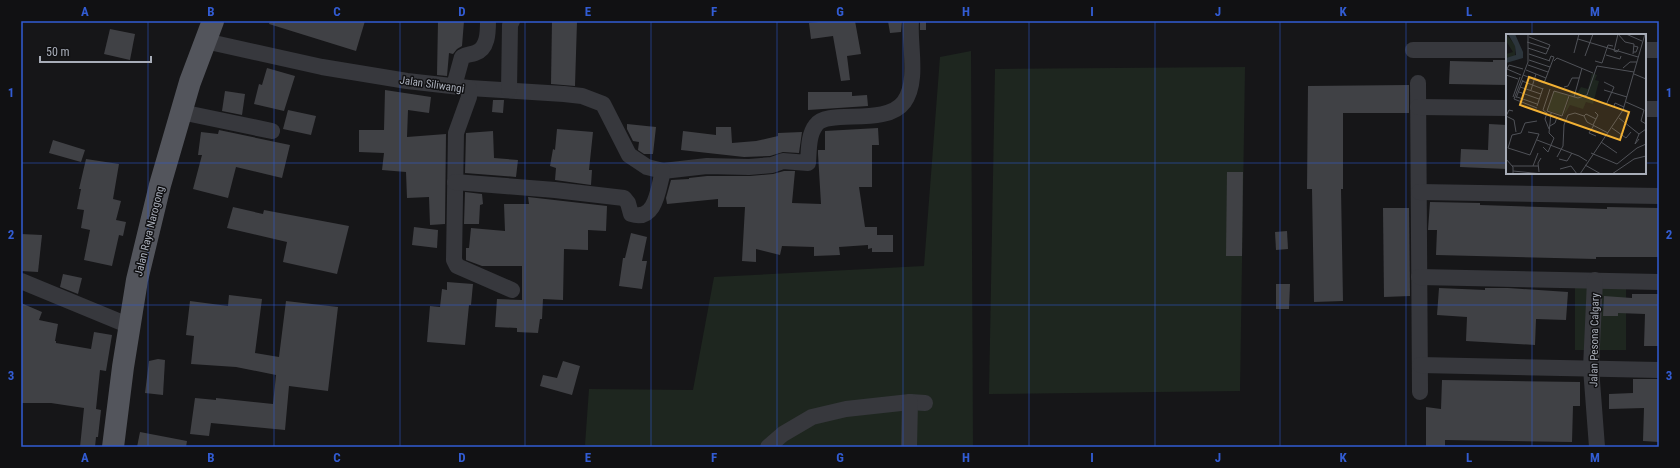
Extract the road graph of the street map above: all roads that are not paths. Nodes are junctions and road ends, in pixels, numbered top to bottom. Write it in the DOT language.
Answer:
graph roads {
  1 [pos="488,21"];
  2 [pos="512,21"];
  3 [pos="911,21"];
  4 [pos="209,31"];
  5 [pos="1413,50"];
  6 [pos="1506,50"];
  7 [pos="1646,50"];
  8 [pos="1659,50"];
  9 [pos="1418,82"];
  10 [pos="462,87"];
  11 [pos="509,90"];
  12 [pos="1418,107"];
  13 [pos="1506,108"];
  14 [pos="1646,109"];
  15 [pos="1659,109"];
  16 [pos="181,112"];
  17 [pos="272,131"];
  18 [pos="663,171"];
  19 [pos="455,182"];
  20 [pos="1419,192"];
  21 [pos="1659,196"];
  22 [pos="1419,277"];
  23 [pos="1594,280"];
  24 [pos="21,281"];
  25 [pos="1659,282"];
  26 [pos="512,290"];
  27 [pos="130,326"];
  28 [pos="1420,365"];
  29 [pos="1591,368"];
  30 [pos="1659,370"];
  31 [pos="1420,392"];
  32 [pos="113,447"];
  33 [pos="768,447"];
  34 [pos="909,447"];
  35 [pos="1597,447"];
  1 -- 10 [label="street"];
  2 -- 11 [label="street"];
  3 -- 18 [label="street"];
  4 -- 10 [label="street, Jalan Siliwangi"];
  4 -- 16 [label="main road, Jalan Raya Narogong"];
  5 -- 6 [label="street"];
  7 -- 8 [label="street"];
  9 -- 12 [label="street"];
  10 -- 11 [label="street"];
  10 -- 19 [label="street, Jalan Siliwangi"];
  11 -- 18 [label="street"];
  12 -- 13 [label="street"];
  12 -- 20 [label="street"];
  14 -- 15 [label="street"];
  16 -- 17 [label="street"];
  16 -- 27 [label="main road, Jalan Raya Narogong"];
  18 -- 19 [label="street"];
  19 -- 26 [label="street, Jalan Siliwangi"];
  20 -- 21 [label="street"];
  20 -- 22 [label="street"];
  22 -- 23 [label="street"];
  22 -- 28 [label="street"];
  23 -- 25 [label="street"];
  23 -- 29 [label="street, Jalan Pesona Calgary"];
  24 -- 27 [label="street"];
  27 -- 32 [label="main road, Jalan Raya Narogong"];
  28 -- 29 [label="street"];
  28 -- 31 [label="street"];
  29 -- 30 [label="street"];
  29 -- 35 [label="street, Jalan Pesona Calgary"];
  33 -- 34 [label="street"];
}
